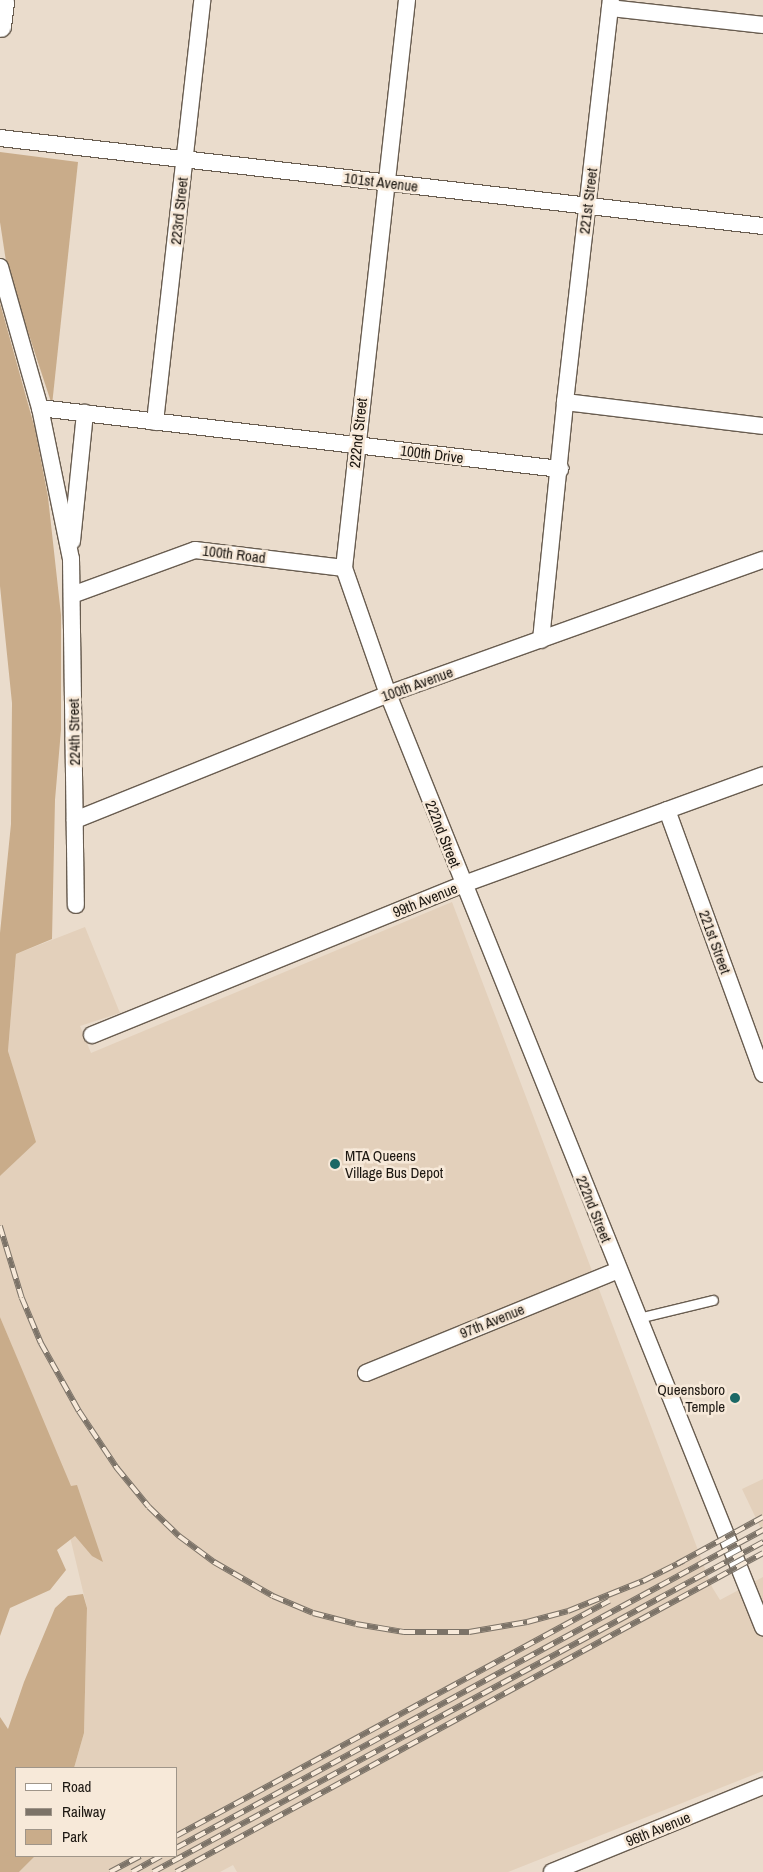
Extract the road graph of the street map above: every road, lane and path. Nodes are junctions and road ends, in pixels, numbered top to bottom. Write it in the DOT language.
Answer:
graph roads {
  1 [pos="3,0"];
  2 [pos="202,0"];
  3 [pos="407,0"];
  4 [pos="610,4"];
  5 [pos="763,25"];
  6 [pos="0,26"];
  7 [pos="0,138"];
  8 [pos="184,159"];
  9 [pos="386,182"];
  10 [pos="588,206"];
  11 [pos="763,226"];
  12 [pos="0,267"];
  13 [pos="565,402"];
  14 [pos="40,408"];
  15 [pos="85,413"];
  16 [pos="155,422"];
  17 [pos="763,426"];
  18 [pos="357,445"];
  19 [pos="560,469"];
  20 [pos="71,559"];
  21 [pos="763,560"];
  22 [pos="344,568"];
  23 [pos="72,595"];
  24 [pos="541,640"];
  25 [pos="388,694"];
  26 [pos="763,775"];
  27 [pos="667,810"];
  28 [pos="75,820"];
  29 [pos="464,884"];
  30 [pos="76,905"];
  31 [pos="92,1035"];
  32 [pos="763,1074"];
  33 [pos="618,1270"];
  34 [pos="713,1300"];
  35 [pos="638,1318"];
  36 [pos="366,1373"];
  37 [pos="763,1627"];
  38 [pos="763,1786"];
  39 [pos="552,1872"];
  1 -- 6 [label="street"];
  2 -- 8 [label="street, 223rd Street"];
  3 -- 9 [label="street, 222nd Street"];
  4 -- 5 [label="street"];
  4 -- 10 [label="street, 221st Street"];
  7 -- 8 [label="street, 101st Avenue"];
  8 -- 9 [label="street, 101st Avenue"];
  8 -- 16 [label="street, 223rd Street"];
  9 -- 10 [label="street, 101st Avenue"];
  9 -- 18 [label="street, 222nd Street"];
  10 -- 11 [label="street, 101st Avenue"];
  10 -- 13 [label="street, 221st Street"];
  12 -- 14 [label="street, 224th Street"];
  13 -- 17 [label="street"];
  13 -- 19 [label="street"];
  14 -- 15 [label="street, 100th Drive"];
  14 -- 20 [label="street, 224th Street"];
  15 -- 16 [label="street, 100th Drive"];
  15 -- 20 [label="street, 224th Street"];
  16 -- 18 [label="street, 100th Drive"];
  18 -- 19 [label="street, 100th Drive"];
  18 -- 22 [label="street, 222nd Street"];
  19 -- 24 [label="street"];
  20 -- 23 [label="street, 224th Street"];
  21 -- 24 [label="street, 100th Avenue"];
  22 -- 23 [label="street, 100th Road"];
  22 -- 25 [label="street, 222nd Street"];
  23 -- 28 [label="street, 224th Street"];
  24 -- 25 [label="street, 100th Avenue"];
  25 -- 28 [label="street, 100th Avenue"];
  25 -- 29 [label="street, 222nd Street"];
  26 -- 27 [label="street, 99th Avenue"];
  27 -- 29 [label="street, 99th Avenue"];
  27 -- 32 [label="street, 221st Street"];
  28 -- 30 [label="street, 224th Street"];
  29 -- 31 [label="street, 99th Avenue"];
  29 -- 33 [label="street, 222nd Street"];
  33 -- 35 [label="street, 222nd Street"];
  33 -- 36 [label="street, 97th Avenue"];
  34 -- 35 [label="lane"];
  35 -- 37 [label="street, 222nd Street"];
  38 -- 39 [label="street, 96th Avenue"];
}
